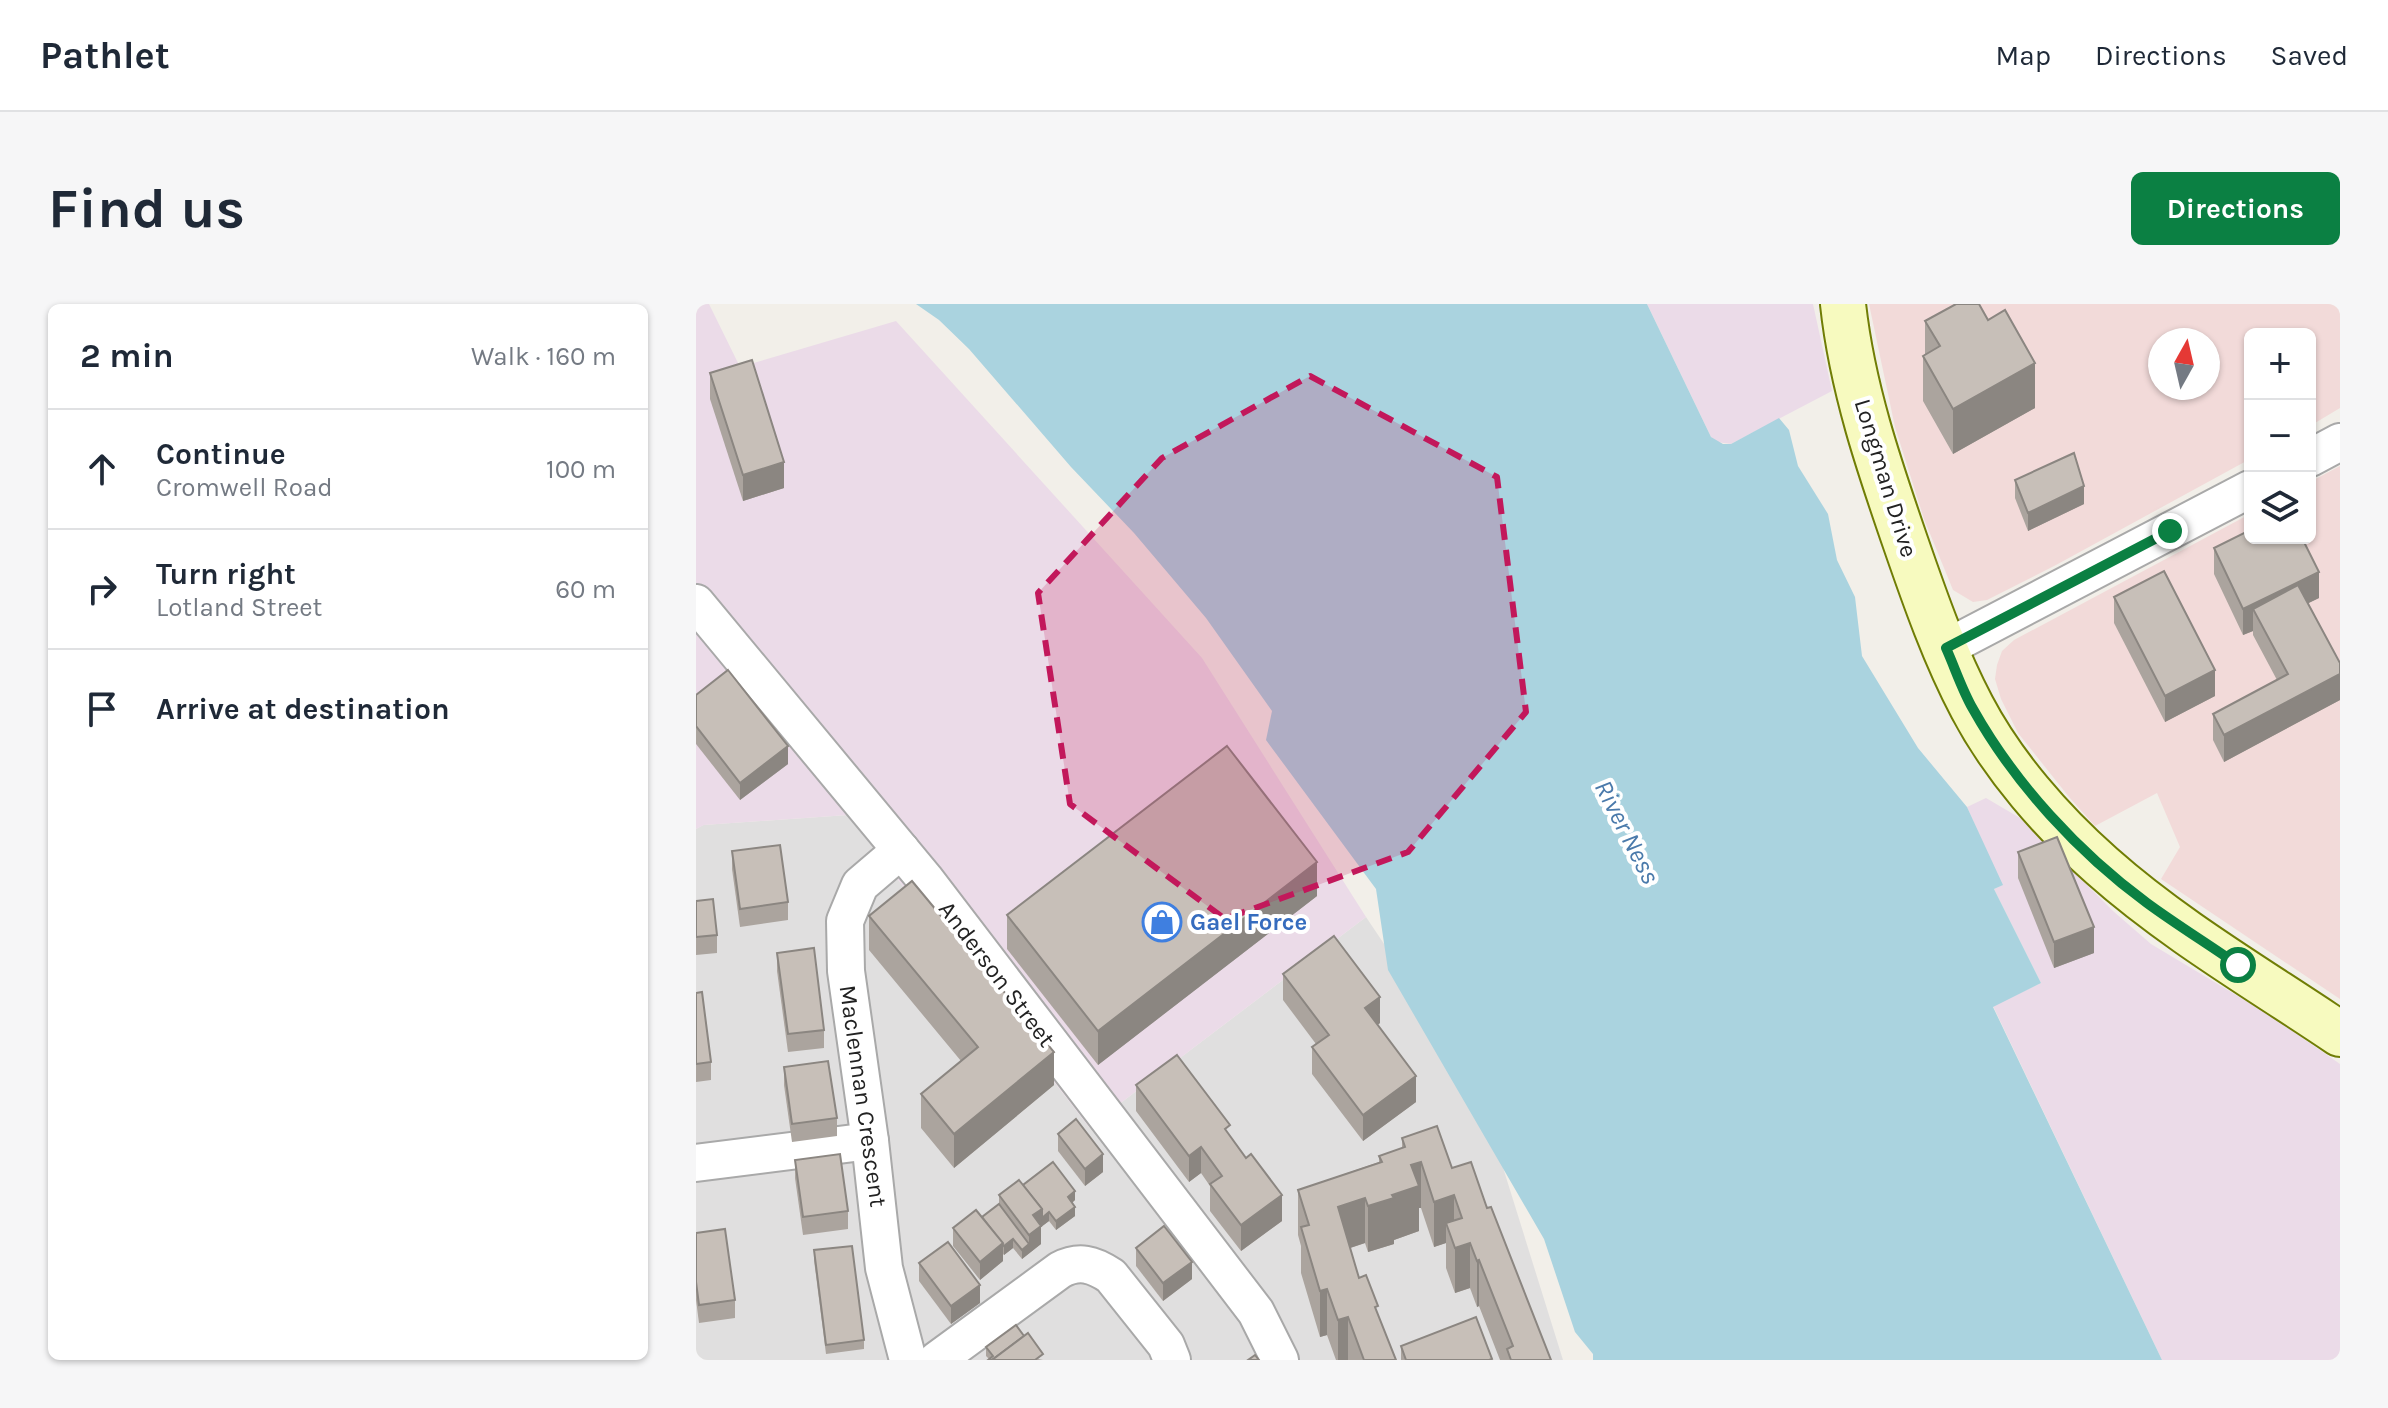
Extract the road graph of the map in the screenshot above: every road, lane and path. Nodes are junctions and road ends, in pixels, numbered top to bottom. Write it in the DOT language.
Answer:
graph roads {
  1 [pos="1843,304"];
  2 [pos="2340,442"];
  3 [pos="2316,455"];
  4 [pos="2244,492"];
  5 [pos="696,603"];
  6 [pos="1946,648"];
  7 [pos="901,850"];
  8 [pos="2340,1034"];
  9 [pos="870,1141"];
  10 [pos="696,1163"];
  11 [pos="908,1360"];
  12 [pos="937,1360"];
  13 [pos="1172,1360"];
  14 [pos="1280,1360"];
  1 -- 6 [label="street, Longman Drive"];
  2 -- 3 [label="street"];
  4 -- 6 [label="street"];
  5 -- 7 [label="street, Anderson Street"];
  6 -- 8 [label="street, Longman Drive"];
  7 -- 9 [label="street, Maclennan Crescent"];
  7 -- 14 [label="street, Anderson Street"];
  9 -- 10 [label="street"];
  9 -- 11 [label="street, Maclennan Crescent"];
  12 -- 13 [label="street"];
}
